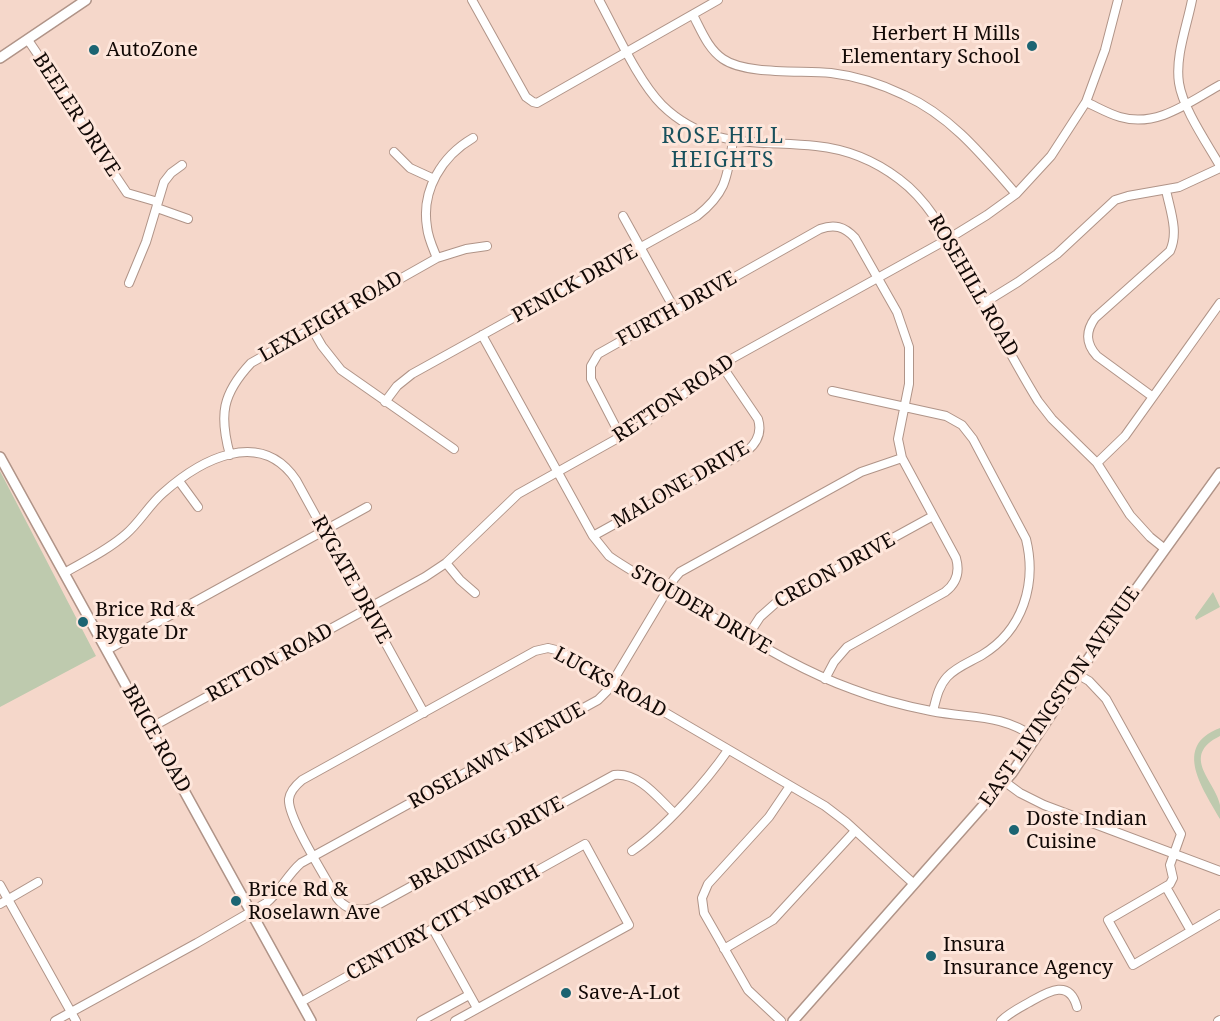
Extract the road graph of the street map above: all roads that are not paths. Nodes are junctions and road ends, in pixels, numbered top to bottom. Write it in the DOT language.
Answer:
graph roads {
  1 [pos="86,0"];
  2 [pos="472,0"];
  3 [pos="599,0"];
  4 [pos="718,0"];
  5 [pos="1118,0"];
  6 [pos="1192,0"];
  7 [pos="693,15"];
  8 [pos="28,40"];
  9 [pos="628,52"];
  10 [pos="0,58"];
  11 [pos="1220,85"];
  12 [pos="1086,102"];
  13 [pos="1186,104"];
  14 [pos="473,138"];
  15 [pos="733,141"];
  16 [pos="394,152"];
  17 [pos="182,165"];
  18 [pos="1220,167"];
  19 [pos="434,179"];
  20 [pos="1166,190"];
  21 [pos="1016,194"];
  22 [pos="158,205"];
  23 [pos="623,216"];
  24 [pos="188,219"];
  25 [pos="948,239"];
  26 [pos="487,246"];
  27 [pos="641,248"];
  28 [pos="437,258"];
  29 [pos="878,278"];
  30 [pos="129,283"];
  31 [pos="984,303"];
  32 [pos="1220,303"];
  33 [pos="675,310"];
  34 [pos="311,327"];
  35 [pos="482,335"];
  36 [pos="722,366"];
  37 [pos="832,391"];
  38 [pos="1153,397"];
  39 [pos="385,402"];
  40 [pos="904,406"];
  41 [pos="621,437"];
  42 [pos="454,449"];
  43 [pos="230,455"];
  44 [pos="0,457"];
  45 [pos="902,458"];
  46 [pos="1097,463"];
  47 [pos="558,472"];
  48 [pos="1220,473"];
  49 [pos="178,481"];
  50 [pos="198,507"];
  51 [pos="367,507"];
  52 [pos="933,516"];
  53 [pos="324,530"];
  54 [pos="593,536"];
  55 [pos="1165,549"];
  56 [pos="446,563"];
  57 [pos="64,573"];
  58 [pos="667,590"];
  59 [pos="475,593"];
  60 [pos="366,610"];
  61 [pos="747,637"];
  62 [pos="107,650"];
  63 [pos="1077,674"];
  64 [pos="825,679"];
  65 [pos="612,682"];
  66 [pos="933,711"];
  67 [pos="424,713"];
  68 [pos="150,729"];
  69 [pos="1036,738"];
  70 [pos="728,750"];
  71 [pos="1005,782"];
  72 [pos="790,786"];
  73 [pos="674,813"];
  74 [pos="855,831"];
  75 [pos="632,851"];
  76 [pos="1175,854"];
  77 [pos="314,856"];
  78 [pos="1220,871"];
  79 [pos="38,882"];
  80 [pos="914,884"];
  81 [pos="0,885"];
  82 [pos="1167,887"];
  83 [pos="4,902"];
  84 [pos="251,912"];
  85 [pos="1220,914"];
  86 [pos="433,929"];
  87 [pos="1191,931"];
  88 [pos="724,949"];
  89 [pos="469,995"];
  90 [pos="301,1002"];
  91 [pos="1077,1006"];
  92 [pos="477,1008"];
  93 [pos="71,1012"];
  94 [pos="55,1021"];
  95 [pos="76,1021"];
  96 [pos="311,1021"];
  97 [pos="421,1021"];
  98 [pos="455,1021"];
  99 [pos="781,1021"];
  100 [pos="793,1021"];
  101 [pos="1001,1021"];
  1 -- 8 [label="main road"];
  2 -- 9 [label="street"];
  3 -- 9 [label="street, ROSEHILL ROAD"];
  4 -- 7 [label="street"];
  5 -- 12 [label="street, RETTON ROAD"];
  6 -- 13 [label="street"];
  7 -- 9 [label="street"];
  7 -- 21 [label="street"];
  8 -- 10 [label="main road"];
  8 -- 22 [label="street, BEELER DRIVE"];
  9 -- 15 [label="street, ROSEHILL ROAD"];
  11 -- 13 [label="street"];
  12 -- 13 [label="street"];
  12 -- 21 [label="street, RETTON ROAD"];
  13 -- 18 [label="street"];
  14 -- 19 [label="street"];
  15 -- 25 [label="street, ROSEHILL ROAD"];
  15 -- 27 [label="street, PENICK DRIVE"];
  16 -- 19 [label="street"];
  17 -- 22 [label="street"];
  18 -- 20 [label="street"];
  19 -- 28 [label="street"];
  20 -- 31 [label="street"];
  20 -- 38 [label="street"];
  21 -- 25 [label="street, RETTON ROAD"];
  22 -- 24 [label="street, BEELER DRIVE"];
  22 -- 30 [label="street"];
  23 -- 27 [label="street"];
  25 -- 29 [label="street, RETTON ROAD"];
  25 -- 31 [label="street, ROSEHILL ROAD"];
  26 -- 28 [label="street, LEXLEIGH ROAD"];
  27 -- 33 [label="street"];
  27 -- 35 [label="street, PENICK DRIVE"];
  28 -- 34 [label="street, LEXLEIGH ROAD"];
  29 -- 33 [label="street, FURTH DRIVE"];
  29 -- 36 [label="street, RETTON ROAD"];
  29 -- 40 [label="street"];
  31 -- 46 [label="street, ROSEHILL ROAD"];
  32 -- 38 [label="street"];
  33 -- 41 [label="street, FURTH DRIVE"];
  34 -- 39 [label="street"];
  34 -- 43 [label="street, LEXLEIGH ROAD"];
  35 -- 39 [label="street, PENICK DRIVE"];
  35 -- 47 [label="street, STOUDER DRIVE"];
  36 -- 41 [label="street, RETTON ROAD"];
  36 -- 54 [label="street, MALONE DRIVE"];
  37 -- 40 [label="street"];
  38 -- 46 [label="street"];
  39 -- 42 [label="street"];
  40 -- 45 [label="street"];
  40 -- 66 [label="street"];
  41 -- 47 [label="street, RETTON ROAD"];
  43 -- 49 [label="street"];
  43 -- 53 [label="street, RYGATE DRIVE"];
  44 -- 57 [label="main road, BRICE ROAD"];
  45 -- 52 [label="street"];
  45 -- 58 [label="street, ROSELAWN AVENUE"];
  46 -- 55 [label="street, ROSEHILL ROAD"];
  47 -- 54 [label="street, STOUDER DRIVE"];
  47 -- 56 [label="street, RETTON ROAD"];
  48 -- 55 [label="main road, EAST LIVINGSTON AVENUE"];
  49 -- 50 [label="street"];
  49 -- 57 [label="street"];
  51 -- 53 [label="street"];
  52 -- 61 [label="street, CREON DRIVE"];
  52 -- 64 [label="street"];
  53 -- 60 [label="street, RYGATE DRIVE"];
  53 -- 62 [label="street"];
  54 -- 58 [label="street, STOUDER DRIVE"];
  55 -- 63 [label="main road, EAST LIVINGSTON AVENUE"];
  56 -- 59 [label="street"];
  56 -- 60 [label="street, RETTON ROAD"];
  57 -- 62 [label="main road, BRICE ROAD"];
  58 -- 61 [label="street, STOUDER DRIVE"];
  58 -- 65 [label="street, ROSELAWN AVENUE"];
  60 -- 67 [label="street, RYGATE DRIVE"];
  60 -- 68 [label="street, RETTON ROAD"];
  61 -- 64 [label="street, STOUDER DRIVE"];
  62 -- 68 [label="main road, BRICE ROAD"];
  63 -- 69 [label="main road, EAST LIVINGSTON AVENUE"];
  63 -- 76 [label="street"];
  64 -- 66 [label="street, STOUDER DRIVE"];
  65 -- 67 [label="street, LUCKS ROAD"];
  65 -- 70 [label="street, LUCKS ROAD"];
  65 -- 77 [label="street, ROSELAWN AVENUE"];
  66 -- 69 [label="street, STOUDER DRIVE"];
  67 -- 77 [label="street, LUCKS ROAD"];
  68 -- 84 [label="main road, BRICE ROAD"];
  69 -- 71 [label="main road, EAST LIVINGSTON AVENUE"];
  70 -- 72 [label="street, LUCKS ROAD"];
  70 -- 73 [label="street"];
  71 -- 76 [label="street"];
  71 -- 80 [label="main road, EAST LIVINGSTON AVENUE"];
  72 -- 74 [label="street, LUCKS ROAD"];
  72 -- 88 [label="street"];
  73 -- 75 [label="street"];
  73 -- 77 [label="street, BRAUNING DRIVE"];
  74 -- 80 [label="street, LUCKS ROAD"];
  74 -- 88 [label="street"];
  76 -- 78 [label="street"];
  76 -- 82 [label="street"];
  77 -- 84 [label="street, ROSELAWN AVENUE"];
  79 -- 83 [label="street"];
  80 -- 100 [label="main road, EAST LIVINGSTON AVENUE"];
  81 -- 83 [label="street"];
  82 -- 87 [label="street"];
  82 -- 87 [label="street"];
  83 -- 93 [label="street"];
  84 -- 90 [label="main road, BRICE ROAD"];
  84 -- 93 [label="street, ROSELAWN AVENUE"];
  85 -- 87 [label="street"];
  86 -- 89 [label="street"];
  86 -- 90 [label="street, CENTURY CITY NORTH"];
  86 -- 92 [label="street, CENTURY CITY NORTH"];
  88 -- 99 [label="street"];
  89 -- 92 [label="street"];
  89 -- 97 [label="street"];
  90 -- 96 [label="main road, BRICE ROAD"];
  91 -- 101 [label="street"];
  92 -- 98 [label="street"];
  93 -- 94 [label="street, ROSELAWN AVENUE"];
  93 -- 95 [label="street"];
}
